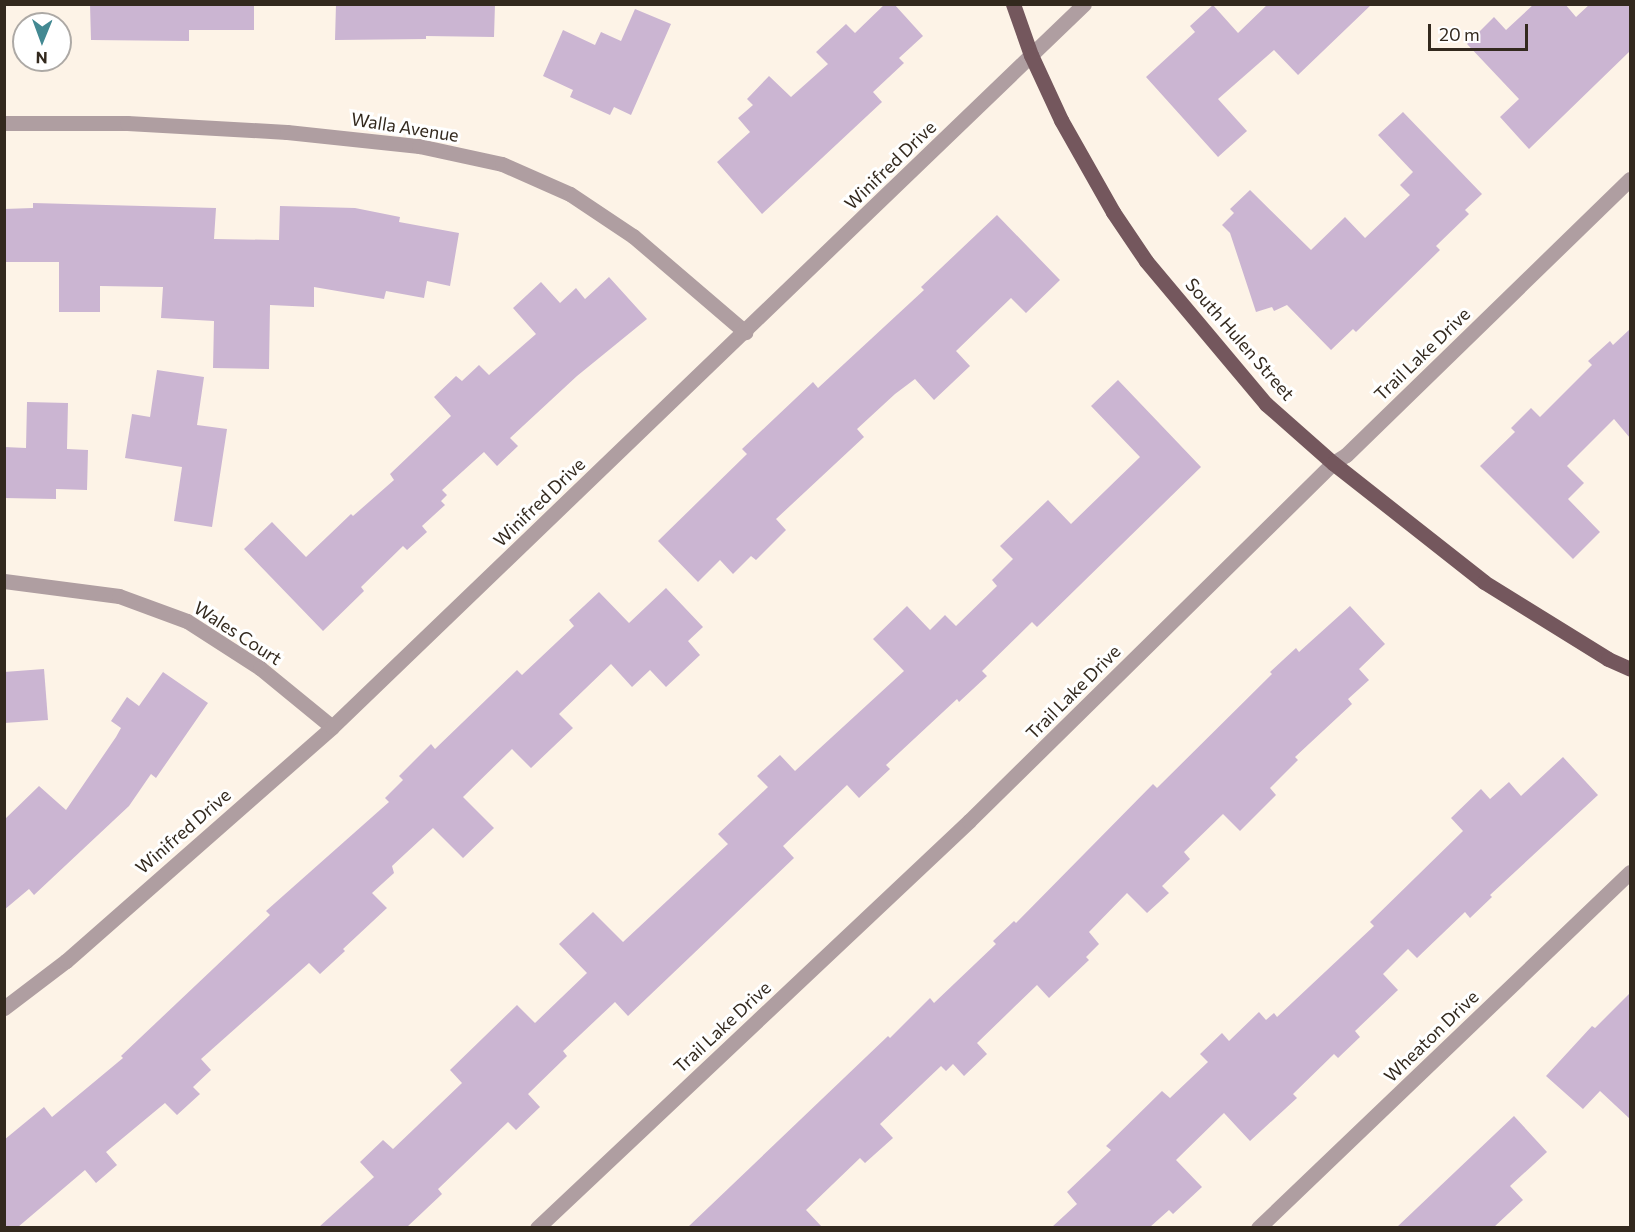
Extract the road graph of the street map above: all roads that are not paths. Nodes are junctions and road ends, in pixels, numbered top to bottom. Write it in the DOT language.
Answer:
graph roads {
  1 [pos="1013,4"];
  2 [pos="1084,4"];
  3 [pos="1031,56"];
  4 [pos="4,123"];
  5 [pos="1630,179"];
  6 [pos="745,332"];
  7 [pos="1333,463"];
  8 [pos="4,581"];
  9 [pos="1630,669"];
  10 [pos="332,727"];
  11 [pos="1630,872"];
  12 [pos="4,1008"];
  13 [pos="537,1227"];
  14 [pos="1258,1227"];
  1 -- 3 [label="main road, South Hulen Street"];
  2 -- 3 [label="street, Winifred Drive"];
  3 -- 6 [label="street, Winifred Drive"];
  3 -- 7 [label="main road, South Hulen Street"];
  4 -- 6 [label="street, Walla Avenue"];
  5 -- 7 [label="street, Trail Lake Drive"];
  6 -- 10 [label="street, Winifred Drive"];
  7 -- 9 [label="main road, South Hulen Street"];
  7 -- 13 [label="street, Trail Lake Drive"];
  8 -- 10 [label="street, Wales Court"];
  10 -- 12 [label="street, Winifred Drive"];
  11 -- 14 [label="street, Wheaton Drive"];
}
